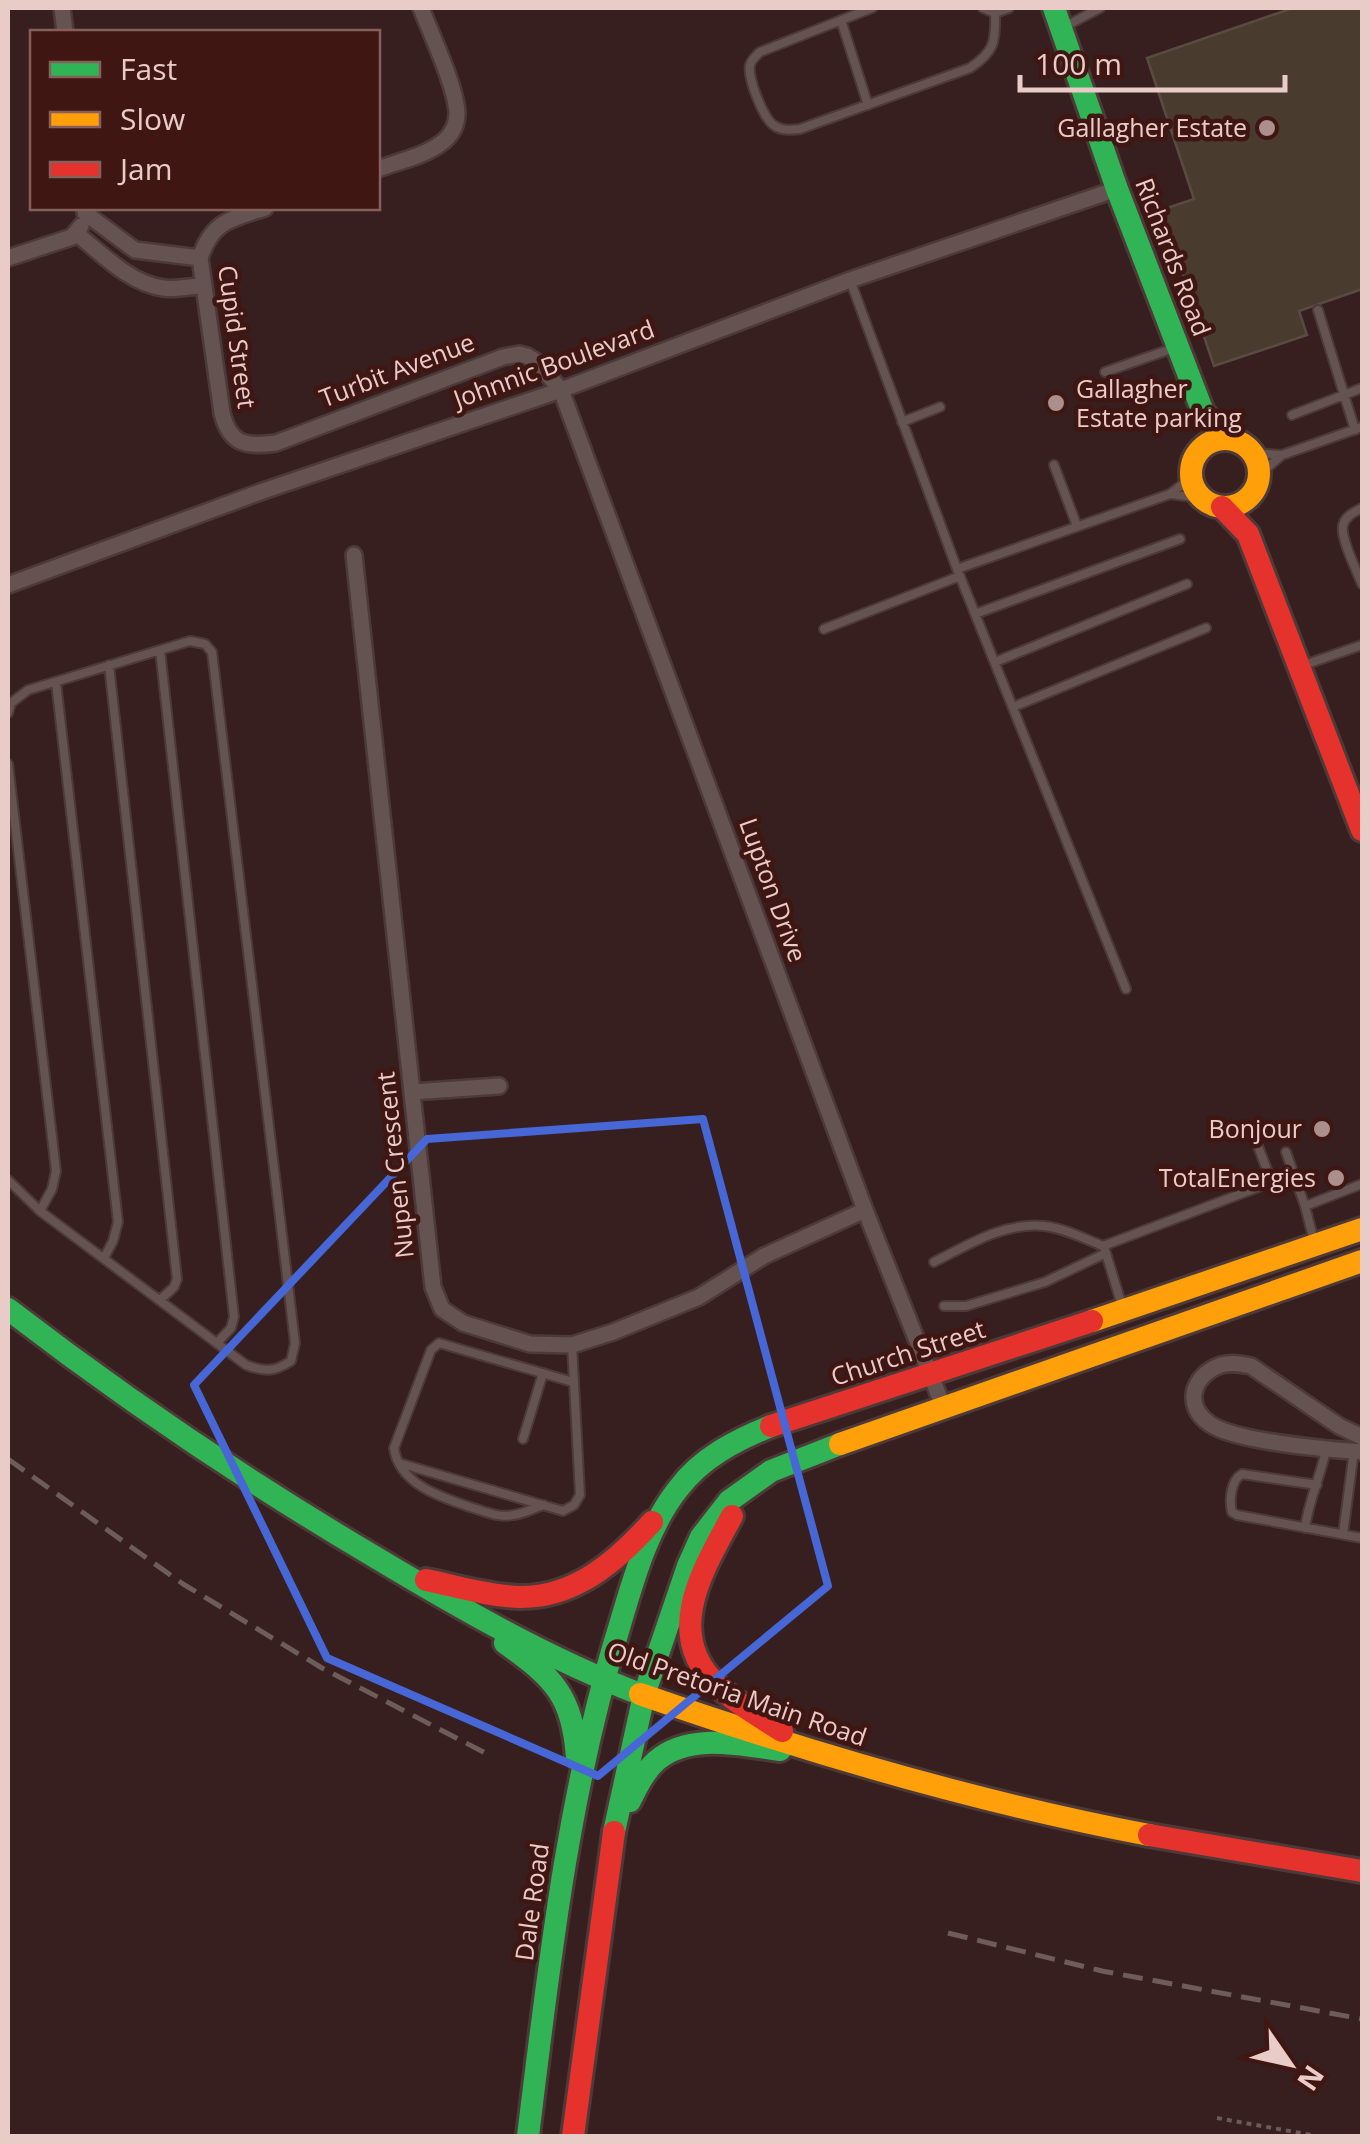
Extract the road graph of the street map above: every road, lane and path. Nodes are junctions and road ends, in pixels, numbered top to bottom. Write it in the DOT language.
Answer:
graph roads {
  1 [pos="421,8"];
  2 [pos="872,8"];
  3 [pos="984,8"];
  4 [pos="1010,8"];
  5 [pos="1100,8"];
  6 [pos="995,14"];
  7 [pos="1058,18"];
  8 [pos="841,20"];
  9 [pos="868,105"];
  10 [pos="380,168"];
  11 [pos="1118,190"];
  12 [pos="86,210"];
  13 [pos="259,210"];
  14 [pos="76,233"];
  15 [pos="8,258"];
  16 [pos="200,258"];
  17 [pos="850,280"];
  18 [pos="202,286"];
  19 [pos="1318,310"];
  20 [pos="1178,347"];
  21 [pos="1106,372"];
  22 [pos="1362,388"];
  23 [pos="561,390"];
  24 [pos="1344,396"];
  25 [pos="940,407"];
  26 [pos="1292,415"];
  27 [pos="902,422"];
  28 [pos="1359,428"];
  29 [pos="238,441"];
  30 [pos="1214,442"];
  31 [pos="1282,455"];
  32 [pos="1054,465"];
  33 [pos="1255,474"];
  34 [pos="1170,494"];
  35 [pos="1205,495"];
  36 [pos="1362,508"];
  37 [pos="1077,526"];
  38 [pos="1248,534"];
  39 [pos="1180,539"];
  40 [pos="354,555"];
  41 [pos="1358,559"];
  42 [pos="959,572"];
  43 [pos="1186,584"];
  44 [pos="1362,584"];
  45 [pos="8,585"];
  46 [pos="976,614"];
  47 [pos="1206,628"];
  48 [pos="824,629"];
  49 [pos="1362,646"];
  50 [pos="160,650"];
  51 [pos="995,662"];
  52 [pos="109,666"];
  53 [pos="1299,666"];
  54 [pos="56,682"];
  55 [pos="1013,707"];
  56 [pos="8,712"];
  57 [pos="8,764"];
  58 [pos="1362,830"];
  59 [pos="1126,989"];
  60 [pos="499,1086"];
  61 [pos="412,1092"];
  62 [pos="1253,1133"];
  63 [pos="1286,1152"];
  64 [pos="8,1180"];
  65 [pos="1362,1184"];
  66 [pos="1305,1206"];
  67 [pos="865,1210"];
  68 [pos="40,1211"];
  69 [pos="1362,1230"];
  70 [pos="1314,1246"];
  71 [pos="1104,1250"];
  72 [pos="104,1258"];
  73 [pos="934,1262"];
  74 [pos="1362,1262"];
  75 [pos="160,1300"];
  76 [pos="944,1306"];
  77 [pos="8,1309"];
  78 [pos="1124,1310"];
  79 [pos="217,1343"];
  80 [pos="572,1345"];
  81 [pos="543,1373"];
  82 [pos="930,1376"];
  83 [pos="574,1382"];
  84 [pos="942,1406"];
  85 [pos="522,1439"];
  86 [pos="1360,1447"];
  87 [pos="1326,1448"];
  88 [pos="399,1463"];
  89 [pos="749,1485"];
  90 [pos="1316,1485"];
  91 [pos="1348,1490"];
  92 [pos="1362,1492"];
  93 [pos="670,1500"];
  94 [pos="544,1505"];
  95 [pos="1306,1528"];
  96 [pos="1343,1534"];
  97 [pos="1362,1538"];
  98 [pos="410,1580"];
  99 [pos="603,1679"];
  100 [pos="644,1695"];
  101 [pos="826,1756"];
  102 [pos="578,1790"];
  103 [pos="1362,1871"];
  104 [pos="607,1876"];
  105 [pos="1217,2118"];
  106 [pos="528,2136"];
  107 [pos="572,2136"];
  108 [pos="1317,2136"];
  1 -- 10 [label="street"];
  2 -- 8 [label="lane"];
  3 -- 6 [label="lane"];
  4 -- 6 [label="lane"];
  5 -- 7 [label="lane"];
  6 -- 9 [label="lane"];
  7 -- 11 [label="main road, Richards Road"];
  8 -- 9 [label="lane"];
  8 -- 9 [label="lane"];
  11 -- 17 [label="street, Johnnic Boulevard"];
  11 -- 20 [label="main road, Richards Road"];
  12 -- 14 [label="street"];
  12 -- 16 [label="street"];
  13 -- 16 [label="street, Cupid Street"];
  14 -- 15 [label="street"];
  14 -- 18 [label="street"];
  16 -- 18 [label="street, Cupid Street"];
  17 -- 23 [label="street, Johnnic Boulevard"];
  17 -- 27 [label="lane"];
  18 -- 29 [label="street, Cupid Street"];
  19 -- 24 [label="lane"];
  20 -- 21 [label="lane"];
  20 -- 30 [label="main road, Richards Road"];
  22 -- 24 [label="lane"];
  23 -- 29 [label="street, Turbit Avenue"];
  23 -- 45 [label="street, Johnnic Boulevard"];
  23 -- 67 [label="street, Lupton Drive"];
  24 -- 26 [label="lane"];
  24 -- 28 [label="lane"];
  25 -- 27 [label="lane"];
  27 -- 42 [label="lane"];
  28 -- 31 [label="lane"];
  30 -- 33 [label="main road"];
  30 -- 35 [label="main road"];
  31 -- 33 [label="lane"];
  31 -- 33 [label="lane"];
  32 -- 37 [label="lane"];
  33 -- 35 [label="main road"];
  33 -- 38 [label="main road"];
  34 -- 35 [label="lane"];
  34 -- 35 [label="lane"];
  34 -- 37 [label="lane"];
  35 -- 38 [label="main road"];
  36 -- 41 [label="lane"];
  37 -- 42 [label="lane"];
  38 -- 53 [label="main road"];
  39 -- 46 [label="lane"];
  40 -- 61 [label="street, Nupen Crescent"];
  41 -- 44 [label="lane"];
  42 -- 46 [label="lane"];
  42 -- 48 [label="lane"];
  43 -- 51 [label="lane"];
  46 -- 51 [label="lane"];
  47 -- 55 [label="lane"];
  49 -- 53 [label="lane"];
  50 -- 52 [label="lane"];
  50 -- 79 [label="lane"];
  50 -- 79 [label="lane"];
  51 -- 55 [label="lane"];
  52 -- 54 [label="lane"];
  52 -- 75 [label="lane"];
  53 -- 58 [label="main road"];
  54 -- 56 [label="lane"];
  54 -- 72 [label="lane"];
  55 -- 59 [label="lane"];
  57 -- 68 [label="lane"];
  60 -- 61 [label="street"];
  61 -- 80 [label="street, Nupen Crescent"];
  62 -- 71 [label="lane"];
  63 -- 66 [label="lane"];
  64 -- 68 [label="lane"];
  65 -- 66 [label="lane"];
  66 -- 70 [label="lane"];
  67 -- 80 [label="street, Nupen Crescent"];
  67 -- 82 [label="street, Lupton Drive"];
  68 -- 72 [label="lane"];
  69 -- 70 [label="main road, Church Street"];
  70 -- 78 [label="main road, Church Street"];
  71 -- 73 [label="lane"];
  71 -- 76 [label="lane"];
  71 -- 78 [label="lane"];
  72 -- 75 [label="lane"];
  74 -- 84 [label="main road"];
  75 -- 79 [label="lane"];
  77 -- 98 [label="main road, Old Pretoria Main Road"];
  78 -- 82 [label="main road, Church Street"];
  80 -- 83 [label="lane"];
  81 -- 83 [label="lane"];
  81 -- 85 [label="lane"];
  81 -- 88 [label="lane"];
  82 -- 84 [label="street, Lupton Drive"];
  82 -- 93 [label="main road, Church Street"];
  83 -- 94 [label="lane"];
  84 -- 89 [label="main road"];
  86 -- 87 [label="street"];
  86 -- 87 [label="street"];
  86 -- 91 [label="lane"];
  87 -- 90 [label="lane"];
  88 -- 94 [label="lane"];
  88 -- 94 [label="lane"];
  89 -- 100 [label="main road"];
  89 -- 101 [label="main road"];
  90 -- 95 [label="lane"];
  90 -- 95 [label="lane"];
  91 -- 92 [label="lane"];
  91 -- 96 [label="lane"];
  93 -- 98 [label="main road"];
  93 -- 99 [label="main road, Church Street"];
  95 -- 96 [label="lane"];
  96 -- 97 [label="lane"];
  98 -- 99 [label="main road, Old Pretoria Main Road"];
  98 -- 102 [label="main road"];
  99 -- 100 [label="main road, Old Pretoria Main Road"];
  99 -- 102 [label="main road, Dale Road"];
  100 -- 101 [label="main road, Old Pretoria Main Road"];
  100 -- 104 [label="main road"];
  101 -- 103 [label="main road, Old Pretoria Main Road"];
  101 -- 104 [label="main road"];
  102 -- 106 [label="main road, Dale Road"];
  104 -- 107 [label="main road"];
  105 -- 108 [label="path"];
}
